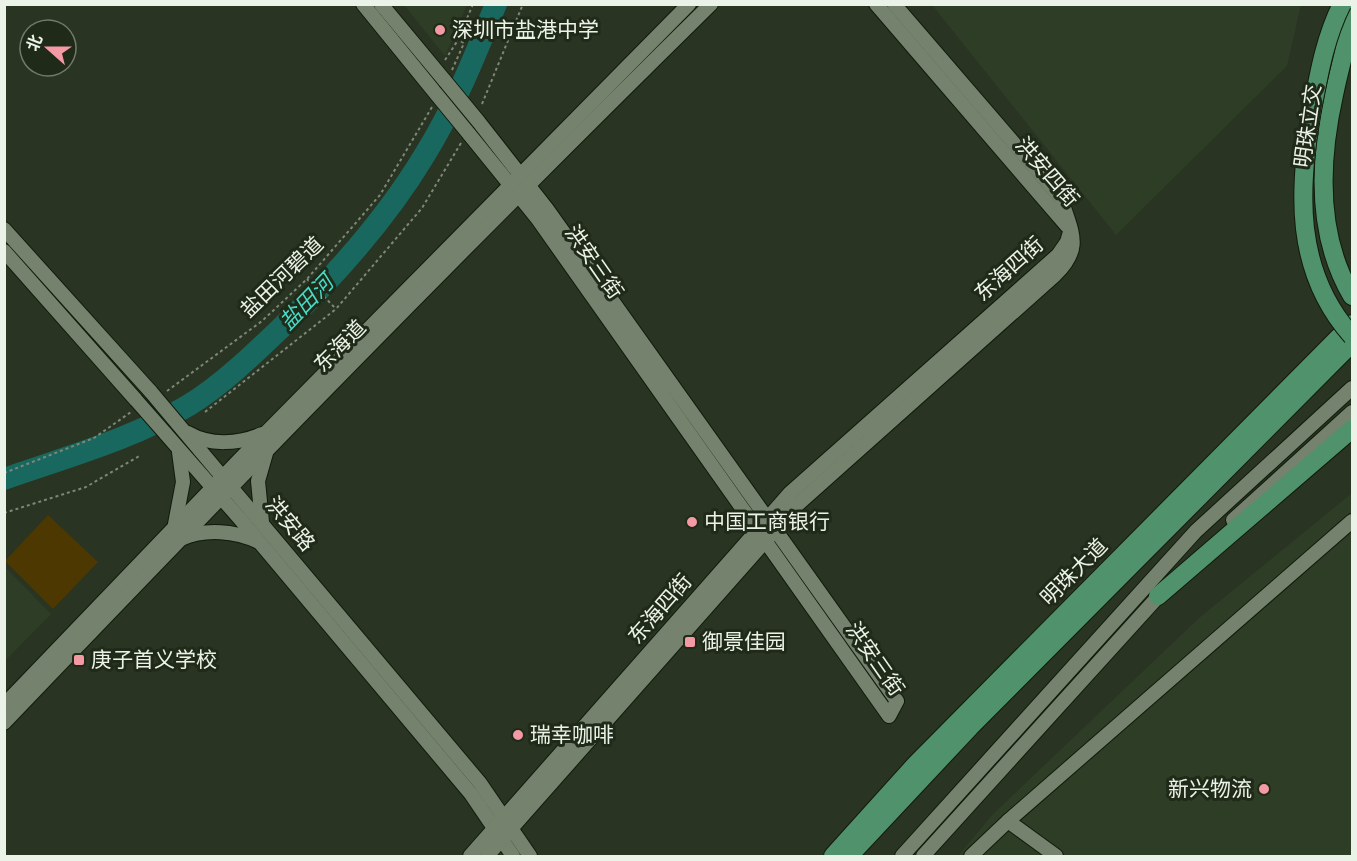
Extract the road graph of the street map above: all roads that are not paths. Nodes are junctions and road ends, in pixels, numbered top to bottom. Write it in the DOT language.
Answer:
graph roads {
  1 [pos="363,4"];
  2 [pos="381,4"];
  3 [pos="690,4"];
  4 [pos="711,4"];
  5 [pos="876,4"];
  6 [pos="894,4"];
  7 [pos="1342,4"];
  8 [pos="1352,4"];
  9 [pos="519,184"];
  10 [pos="4,229"];
  11 [pos="1070,230"];
  12 [pos="4,251"];
  13 [pos="1353,296"];
  14 [pos="1353,324"];
  15 [pos="1353,336"];
  16 [pos="1353,343"];
  17 [pos="1353,388"];
  18 [pos="1353,412"];
  19 [pos="181,427"];
  20 [pos="1353,429"];
  21 [pos="269,430"];
  22 [pos="169,438"];
  23 [pos="271,446"];
  24 [pos="228,481"];
  25 [pos="217,492"];
  26 [pos="1353,521"];
  27 [pos="263,524"];
  28 [pos="771,524"];
  29 [pos="176,534"];
  30 [pos="761,535"];
  31 [pos="263,545"];
  32 [pos="1158,596"];
  33 [pos="4,705"];
  34 [pos="4,723"];
  35 [pos="1008,821"];
  36 [pos="508,823"];
  37 [pos="498,834"];
  38 [pos="470,856"];
  39 [pos="487,856"];
  40 [pos="513,856"];
  41 [pos="531,856"];
  42 [pos="832,856"];
  43 [pos="849,856"];
  44 [pos="902,856"];
  45 [pos="923,856"];
  46 [pos="971,856"];
  47 [pos="1056,856"];
  1 -- 9 [label="street, 洪安三街, bridge"];
  2 -- 9 [label="street, 洪安三街, bridge"];
  3 -- 9 [label="street, 东海道"];
  4 -- 9 [label="street, 东海道"];
  5 -- 11 [label="street, 洪安四街"];
  6 -- 11 [label="street, 洪安四街"];
  7 -- 15 [label="main road, bridge"];
  8 -- 13 [label="main road, 明珠立交"];
  9 -- 21 [label="street, 东海道"];
  9 -- 23 [label="street, 东海道"];
  9 -- 28 [label="street, 洪安三街"];
  9 -- 30 [label="street, 洪安三街"];
  10 -- 19 [label="street, 洪安路, bridge"];
  11 -- 28 [label="street, 东海四街"];
  12 -- 22 [label="street, 洪安路, bridge"];
  14 -- 42 [label="main road, 明珠大道"];
  16 -- 43 [label="main road, 明珠大道"];
  17 -- 44 [label="street"];
  18 -- 32 [label="street"];
  19 -- 21 [label="street"];
  19 -- 24 [label="street, 洪安路"];
  20 -- 32 [label="main road"];
  21 -- 24 [label="street, 东海道"];
  22 -- 25 [label="street, 洪安路"];
  22 -- 29 [label="street"];
  23 -- 24 [label="street, 东海道"];
  23 -- 27 [label="street"];
  24 -- 25 [label="street, 东海道"];
  24 -- 27 [label="street, 洪安路"];
  25 -- 29 [label="street, 东海道"];
  25 -- 31 [label="street, 洪安路"];
  26 -- 35 [label="street"];
  27 -- 36 [label="street, 洪安路"];
  28 -- 30 [label="street, 东海四街"];
  28 -- 30 [label="street, 洪安三街"];
  29 -- 31 [label="street"];
  29 -- 33 [label="street, 东海道"];
  29 -- 34 [label="street, 东海道"];
  30 -- 36 [label="street, 东海四街"];
  31 -- 37 [label="street, 洪安路"];
  32 -- 45 [label="street"];
  35 -- 46 [label="street"];
  35 -- 47 [label="street"];
  36 -- 37 [label="street, 东海四街"];
  36 -- 41 [label="street, 洪安路"];
  37 -- 38 [label="street, 东海四街"];
  37 -- 39 [label="street, 东海四街"];
  37 -- 40 [label="street, 洪安路"];
}
